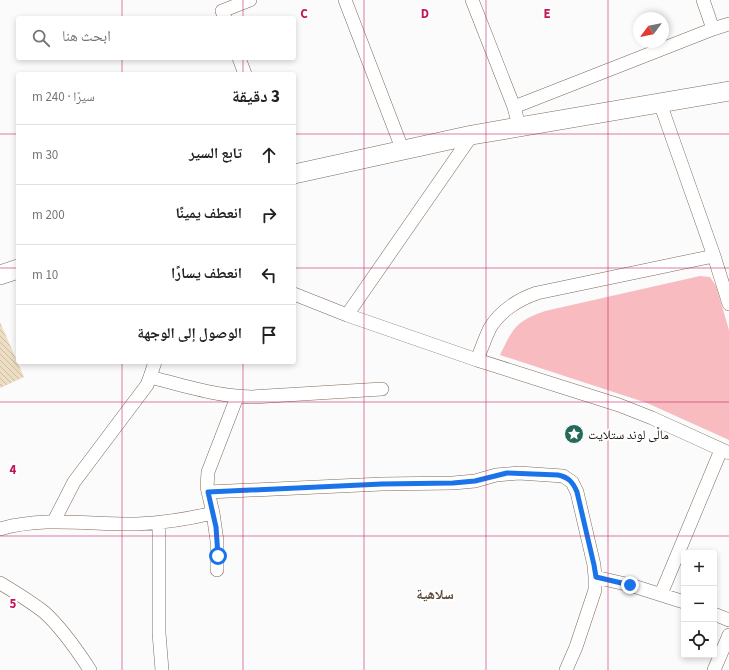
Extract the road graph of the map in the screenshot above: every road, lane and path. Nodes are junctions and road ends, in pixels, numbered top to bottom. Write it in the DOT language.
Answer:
graph roads {
  1 [pos="250,0"];
  2 [pos="345,0"];
  3 [pos="473,0"];
  4 [pos="703,0"];
  5 [pos="224,16"];
  6 [pos="729,24"];
  7 [pos="713,29"];
  8 [pos="240,60"];
  9 [pos="244,72"];
  10 [pos="729,91"];
  11 [pos="660,103"];
  12 [pos="514,107"];
  13 [pos="519,126"];
  14 [pos="472,135"];
  15 [pos="403,151"];
  16 [pos="296,174"];
  17 [pos="714,256"];
  18 [pos="16,270"];
  19 [pos="0,275"];
  20 [pos="296,295"];
  21 [pos="729,304"];
  22 [pos="347,315"];
  23 [pos="477,360"];
  24 [pos="154,364"];
  25 [pos="150,377"];
  26 [pos="382,389"];
  27 [pos="237,397"];
  28 [pos="725,452"];
  29 [pos="208,492"];
  30 [pos="213,513"];
  31 [pos="54,521"];
  32 [pos="160,523"];
  33 [pos="0,529"];
  34 [pos="217,570"];
  35 [pos="596,577"];
  36 [pos="0,583"];
  37 [pos="661,594"];
  38 [pos="681,601"];
  39 [pos="717,615"];
  40 [pos="729,620"];
  41 [pos="729,634"];
  42 [pos="90,670"];
  43 [pos="162,670"];
  44 [pos="566,670"];
  45 [pos="714,670"];
  1 -- 5 [label="street"];
  2 -- 15 [label="street"];
  3 -- 12 [label="street"];
  4 -- 7 [label="street"];
  6 -- 7 [label="street"];
  7 -- 12 [label="street"];
  8 -- 9 [label="street"];
  10 -- 11 [label="street"];
  11 -- 13 [label="street"];
  11 -- 17 [label="street"];
  12 -- 13 [label="street"];
  13 -- 14 [label="street"];
  14 -- 15 [label="street"];
  14 -- 22 [label="street"];
  15 -- 16 [label="street"];
  17 -- 21 [label="street"];
  17 -- 23 [label="street"];
  18 -- 19 [label="street"];
  20 -- 22 [label="street"];
  22 -- 23 [label="street"];
  23 -- 28 [label="street"];
  24 -- 25 [label="street"];
  25 -- 27 [label="street"];
  25 -- 31 [label="street"];
  26 -- 27 [label="street"];
  27 -- 29 [label="street"];
  28 -- 37 [label="street"];
  29 -- 30 [label="street"];
  29 -- 35 [label="street"];
  30 -- 32 [label="street"];
  30 -- 34 [label="street"];
  31 -- 32 [label="street"];
  31 -- 33 [label="street"];
  32 -- 43 [label="street"];
  35 -- 37 [label="street"];
  35 -- 44 [label="street"];
  36 -- 42 [label="street"];
  37 -- 38 [label="street"];
  39 -- 40 [label="street"];
  41 -- 45 [label="street"];
}
